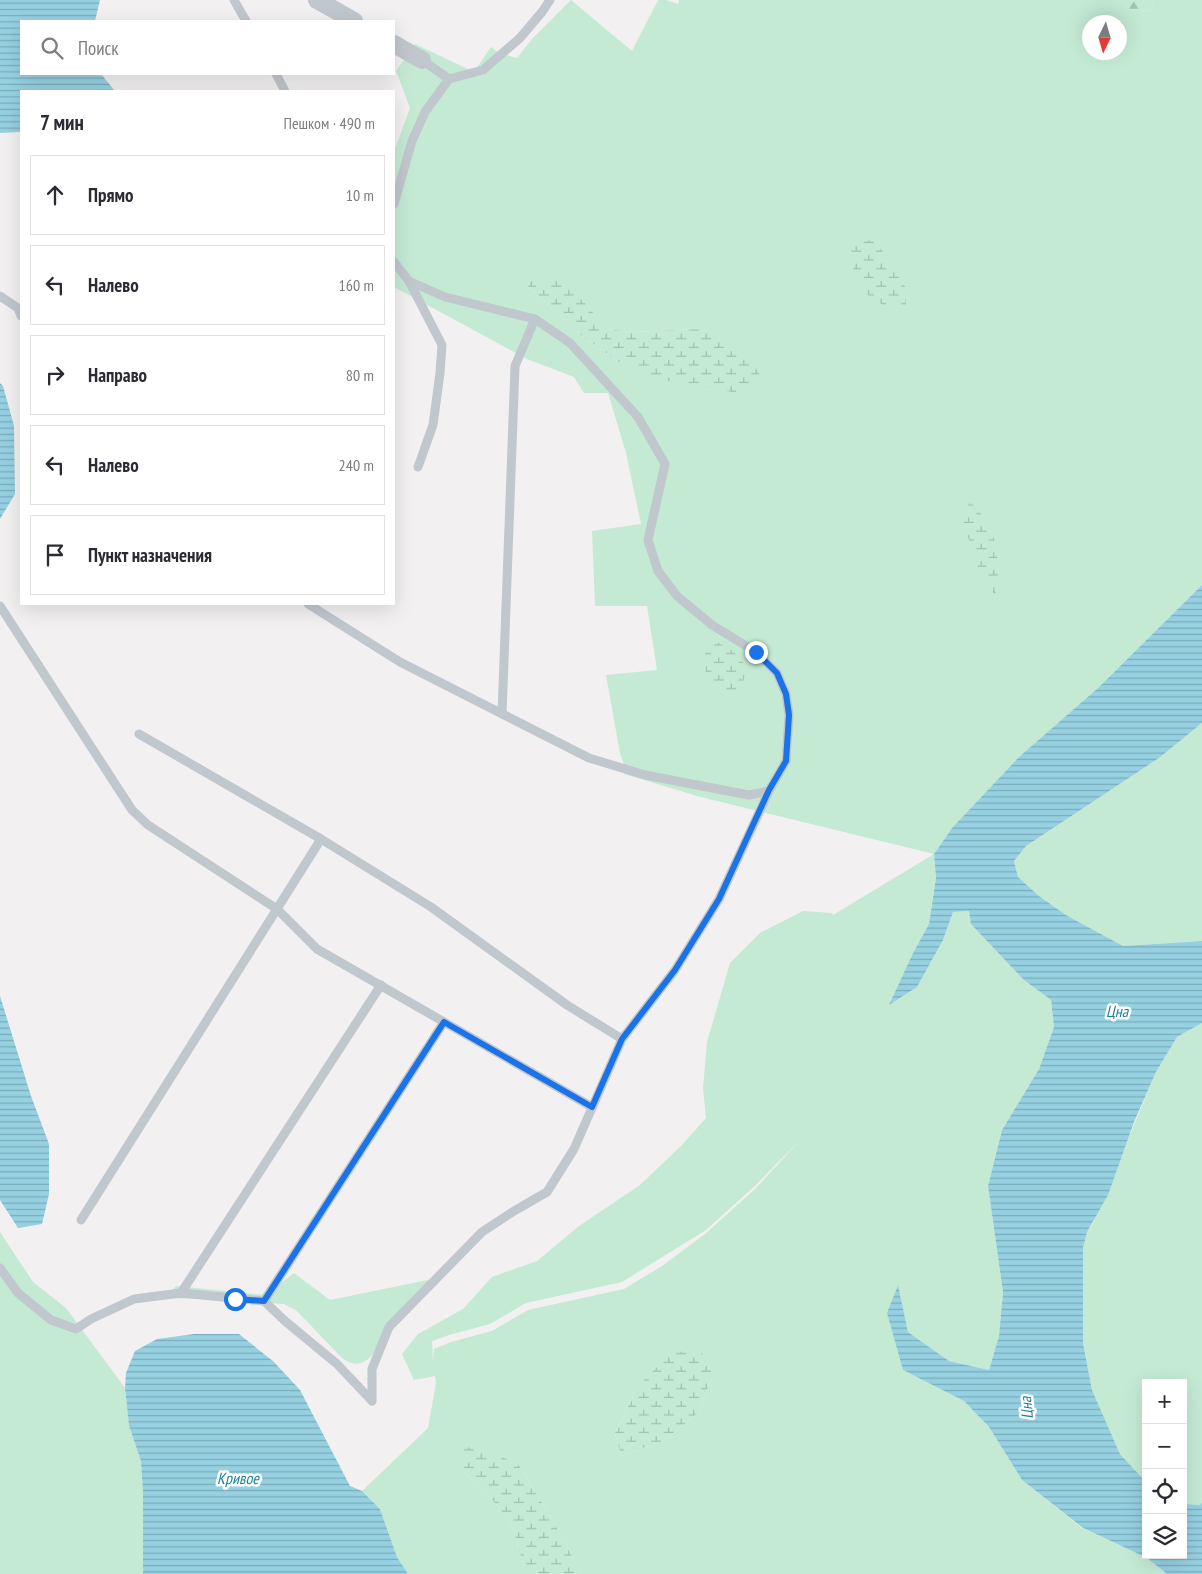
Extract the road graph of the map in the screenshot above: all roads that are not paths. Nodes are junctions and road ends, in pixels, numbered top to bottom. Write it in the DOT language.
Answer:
graph roads {
  1 [pos="234,0"];
  2 [pos="317,0"];
  3 [pos="550,0"];
  4 [pos="245,20"];
  5 [pos="352,20"];
  6 [pos="395,45"];
  7 [pos="422,60"];
  8 [pos="277,75"];
  9 [pos="449,79"];
  10 [pos="284,90"];
  11 [pos="395,200"];
  12 [pos="395,263"];
  13 [pos="409,281"];
  14 [pos="0,296"];
  15 [pos="20,310"];
  16 [pos="535,319"];
  17 [pos="418,467"];
  18 [pos="310,605"];
  19 [pos="0,606"];
  20 [pos="502,714"];
  21 [pos="139,734"];
  22 [pos="769,790"];
  23 [pos="321,839"];
  24 [pos="277,909"];
  25 [pos="380,985"];
  26 [pos="444,1022"];
  27 [pos="622,1039"];
  28 [pos="592,1107"];
  29 [pos="81,1220"];
  30 [pos="0,1268"];
  31 [pos="181,1293"];
  32 [pos="264,1301"];
  1 -- 4 [label="lane"];
  2 -- 5 [label="street"];
  3 -- 9 [label="lane"];
  6 -- 7 [label="street"];
  7 -- 9 [label="lane"];
  8 -- 10 [label="lane"];
  9 -- 11 [label="lane"];
  12 -- 13 [label="lane"];
  13 -- 16 [label="lane"];
  13 -- 17 [label="lane"];
  14 -- 15 [label="lane"];
  16 -- 20 [label="lane"];
  16 -- 22 [label="lane"];
  18 -- 20 [label="lane"];
  19 -- 24 [label="lane"];
  20 -- 22 [label="lane"];
  21 -- 23 [label="lane"];
  22 -- 27 [label="lane"];
  23 -- 24 [label="lane"];
  23 -- 27 [label="lane"];
  24 -- 25 [label="lane"];
  24 -- 29 [label="lane"];
  25 -- 26 [label="lane"];
  25 -- 31 [label="lane"];
  26 -- 28 [label="lane"];
  26 -- 32 [label="lane"];
  27 -- 28 [label="lane"];
  28 -- 32 [label="lane"];
  30 -- 31 [label="lane"];
  31 -- 32 [label="lane"];
}
